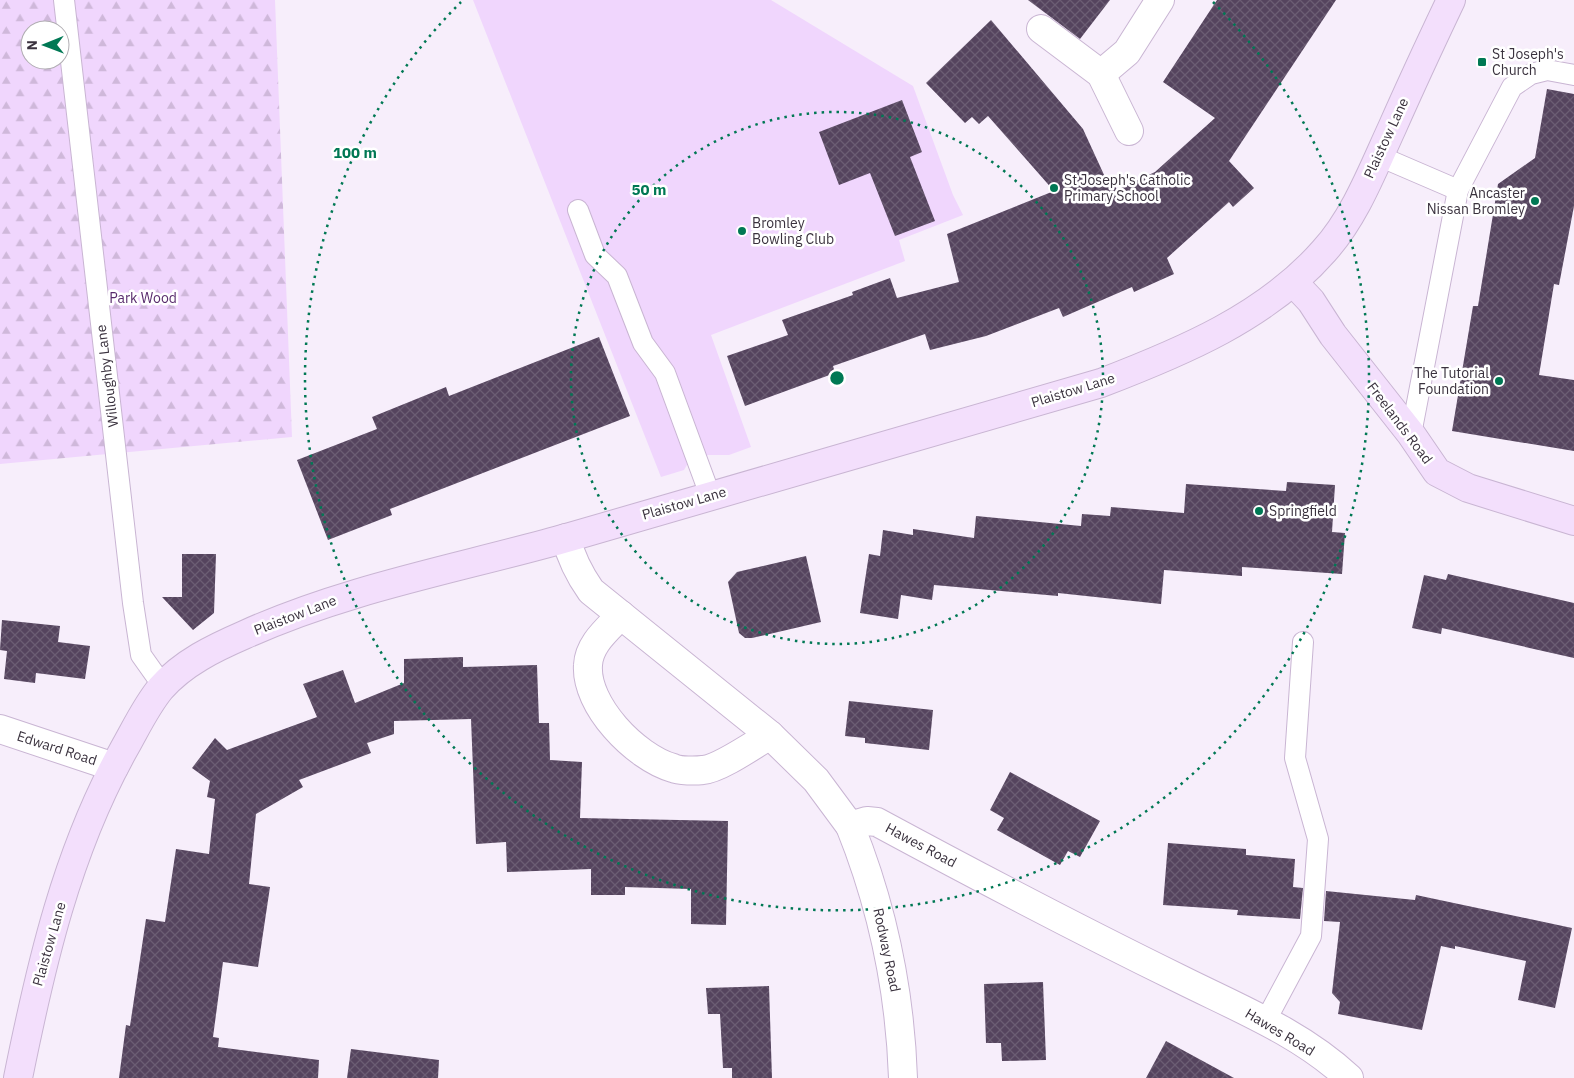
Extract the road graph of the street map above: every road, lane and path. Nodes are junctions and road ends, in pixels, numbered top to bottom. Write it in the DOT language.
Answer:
graph roads {
  1 [pos="64,0"];
  2 [pos="1160,0"];
  3 [pos="1451,0"];
  4 [pos="1041,29"];
  5 [pos="1101,74"];
  6 [pos="1574,75"];
  7 [pos="1128,131"];
  8 [pos="1379,156"];
  9 [pos="1458,190"];
  10 [pos="578,210"];
  11 [pos="1293,282"];
  12 [pos="1411,434"];
  13 [pos="710,495"];
  14 [pos="1574,521"];
  15 [pos="566,538"];
  16 [pos="621,615"];
  17 [pos="1303,642"];
  18 [pos="163,686"];
  19 [pos="0,729"];
  20 [pos="770,735"];
  21 [pos="114,767"];
  22 [pos="850,826"];
  23 [pos="1266,1020"];
  24 [pos="18,1078"];
  25 [pos="903,1078"];
  26 [pos="1349,1078"];
  1 -- 18 [label="lane, Willoughby Lane"];
  2 -- 5 [label="street"];
  3 -- 8 [label="street, Plaistow Lane"];
  4 -- 5 [label="street"];
  5 -- 7 [label="street"];
  6 -- 9 [label="lane"];
  8 -- 9 [label="lane"];
  8 -- 11 [label="street, Plaistow Lane"];
  9 -- 12 [label="lane"];
  10 -- 13 [label="lane"];
  11 -- 12 [label="street, Freelands Road"];
  11 -- 13 [label="street, Plaistow Lane"];
  12 -- 14 [label="street, Freelands Road"];
  13 -- 15 [label="street, Plaistow Lane"];
  15 -- 16 [label="street"];
  15 -- 18 [label="street, Plaistow Lane"];
  16 -- 20 [label="street"];
  16 -- 20 [label="street"];
  17 -- 23 [label="lane"];
  18 -- 21 [label="street, Plaistow Lane"];
  19 -- 21 [label="street, Edward Road"];
  20 -- 22 [label="street"];
  21 -- 24 [label="street, Plaistow Lane"];
  22 -- 23 [label="street, Hawes Road"];
  22 -- 25 [label="street, Rodway Road"];
  23 -- 26 [label="street, Hawes Road"];
}
